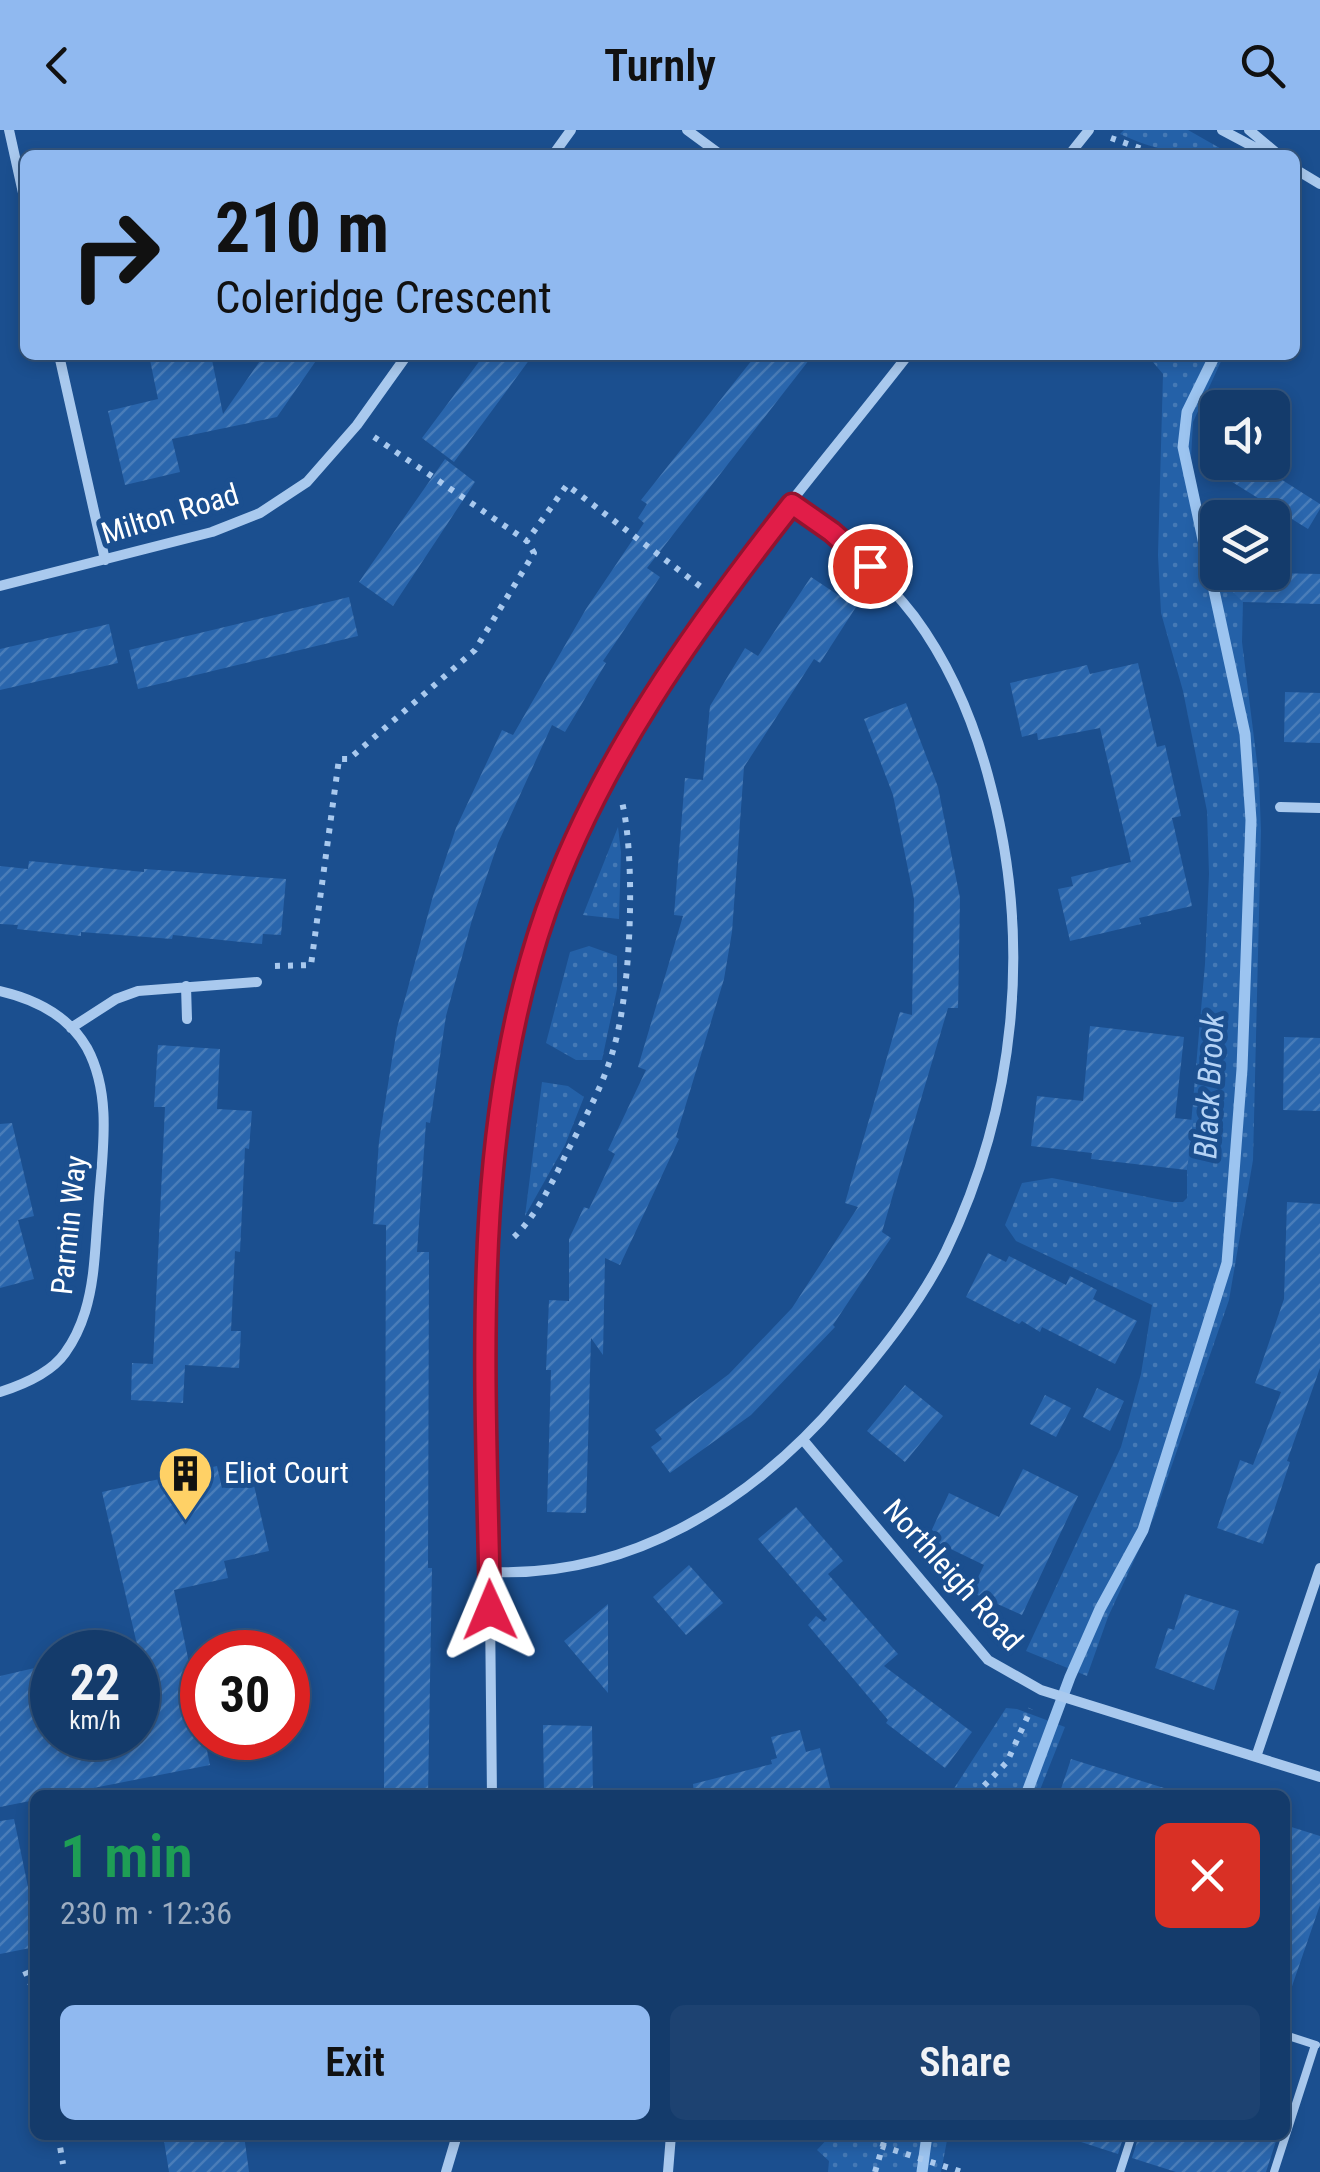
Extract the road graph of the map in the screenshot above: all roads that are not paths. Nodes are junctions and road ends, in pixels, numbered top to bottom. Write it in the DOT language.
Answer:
graph roads {
  1 [pos="8,130"];
  2 [pos="687,130"];
  3 [pos="1089,130"];
  4 [pos="1222,130"];
  5 [pos="1249,130"];
  6 [pos="714,150"];
  7 [pos="1072,150"];
  8 [pos="1260,150"];
  9 [pos="1273,150"];
  10 [pos="20,181"];
  11 [pos="60,360"];
  12 [pos="403,360"];
  13 [pos="904,360"];
  14 [pos="792,504"];
  15 [pos="104,560"];
  16 [pos="0,586"];
  17 [pos="1280,807"];
  18 [pos="1320,808"];
  19 [pos="257,982"];
  20 [pos="186,986"];
  21 [pos="0,992"];
  22 [pos="187,1018"];
  23 [pos="71,1028"];
  24 [pos="0,1392"];
  25 [pos="804,1441"];
  26 [pos="1320,1568"];
  27 [pos="489,1572"];
  28 [pos="1256,1757"];
  29 [pos="1320,1777"];
  30 [pos="492,1790"];
  31 [pos="1290,2037"];
  32 [pos="1318,2046"];
  33 [pos="1290,2126"];
  34 [pos="456,2140"];
  35 [pos="671,2140"];
  36 [pos="1130,2140"];
  37 [pos="1285,2140"];
  38 [pos="446,2172"];
  39 [pos="668,2172"];
  40 [pos="1120,2172"];
  41 [pos="1274,2172"];
  1 -- 10 [label="street"];
  2 -- 6 [label="street"];
  3 -- 7 [label="street"];
  4 -- 8 [label="street"];
  5 -- 9 [label="street"];
  11 -- 15 [label="street"];
  12 -- 15 [label="street, Milton Road"];
  13 -- 14 [label="street"];
  14 -- 25 [label="street"];
  14 -- 27 [label="street"];
  15 -- 16 [label="street, Milton Road"];
  17 -- 18 [label="street"];
  19 -- 20 [label="street"];
  20 -- 22 [label="street"];
  20 -- 23 [label="street"];
  21 -- 23 [label="street, Parmin Way"];
  23 -- 24 [label="street, Parmin Way"];
  25 -- 27 [label="street"];
  25 -- 28 [label="street, Northleigh Road"];
  26 -- 28 [label="street"];
  27 -- 30 [label="street"];
  28 -- 29 [label="street, Northleigh Road"];
  31 -- 32 [label="lane"];
  32 -- 33 [label="lane"];
  34 -- 38 [label="street"];
  35 -- 39 [label="street"];
  36 -- 40 [label="lane"];
  37 -- 41 [label="lane"];
}
